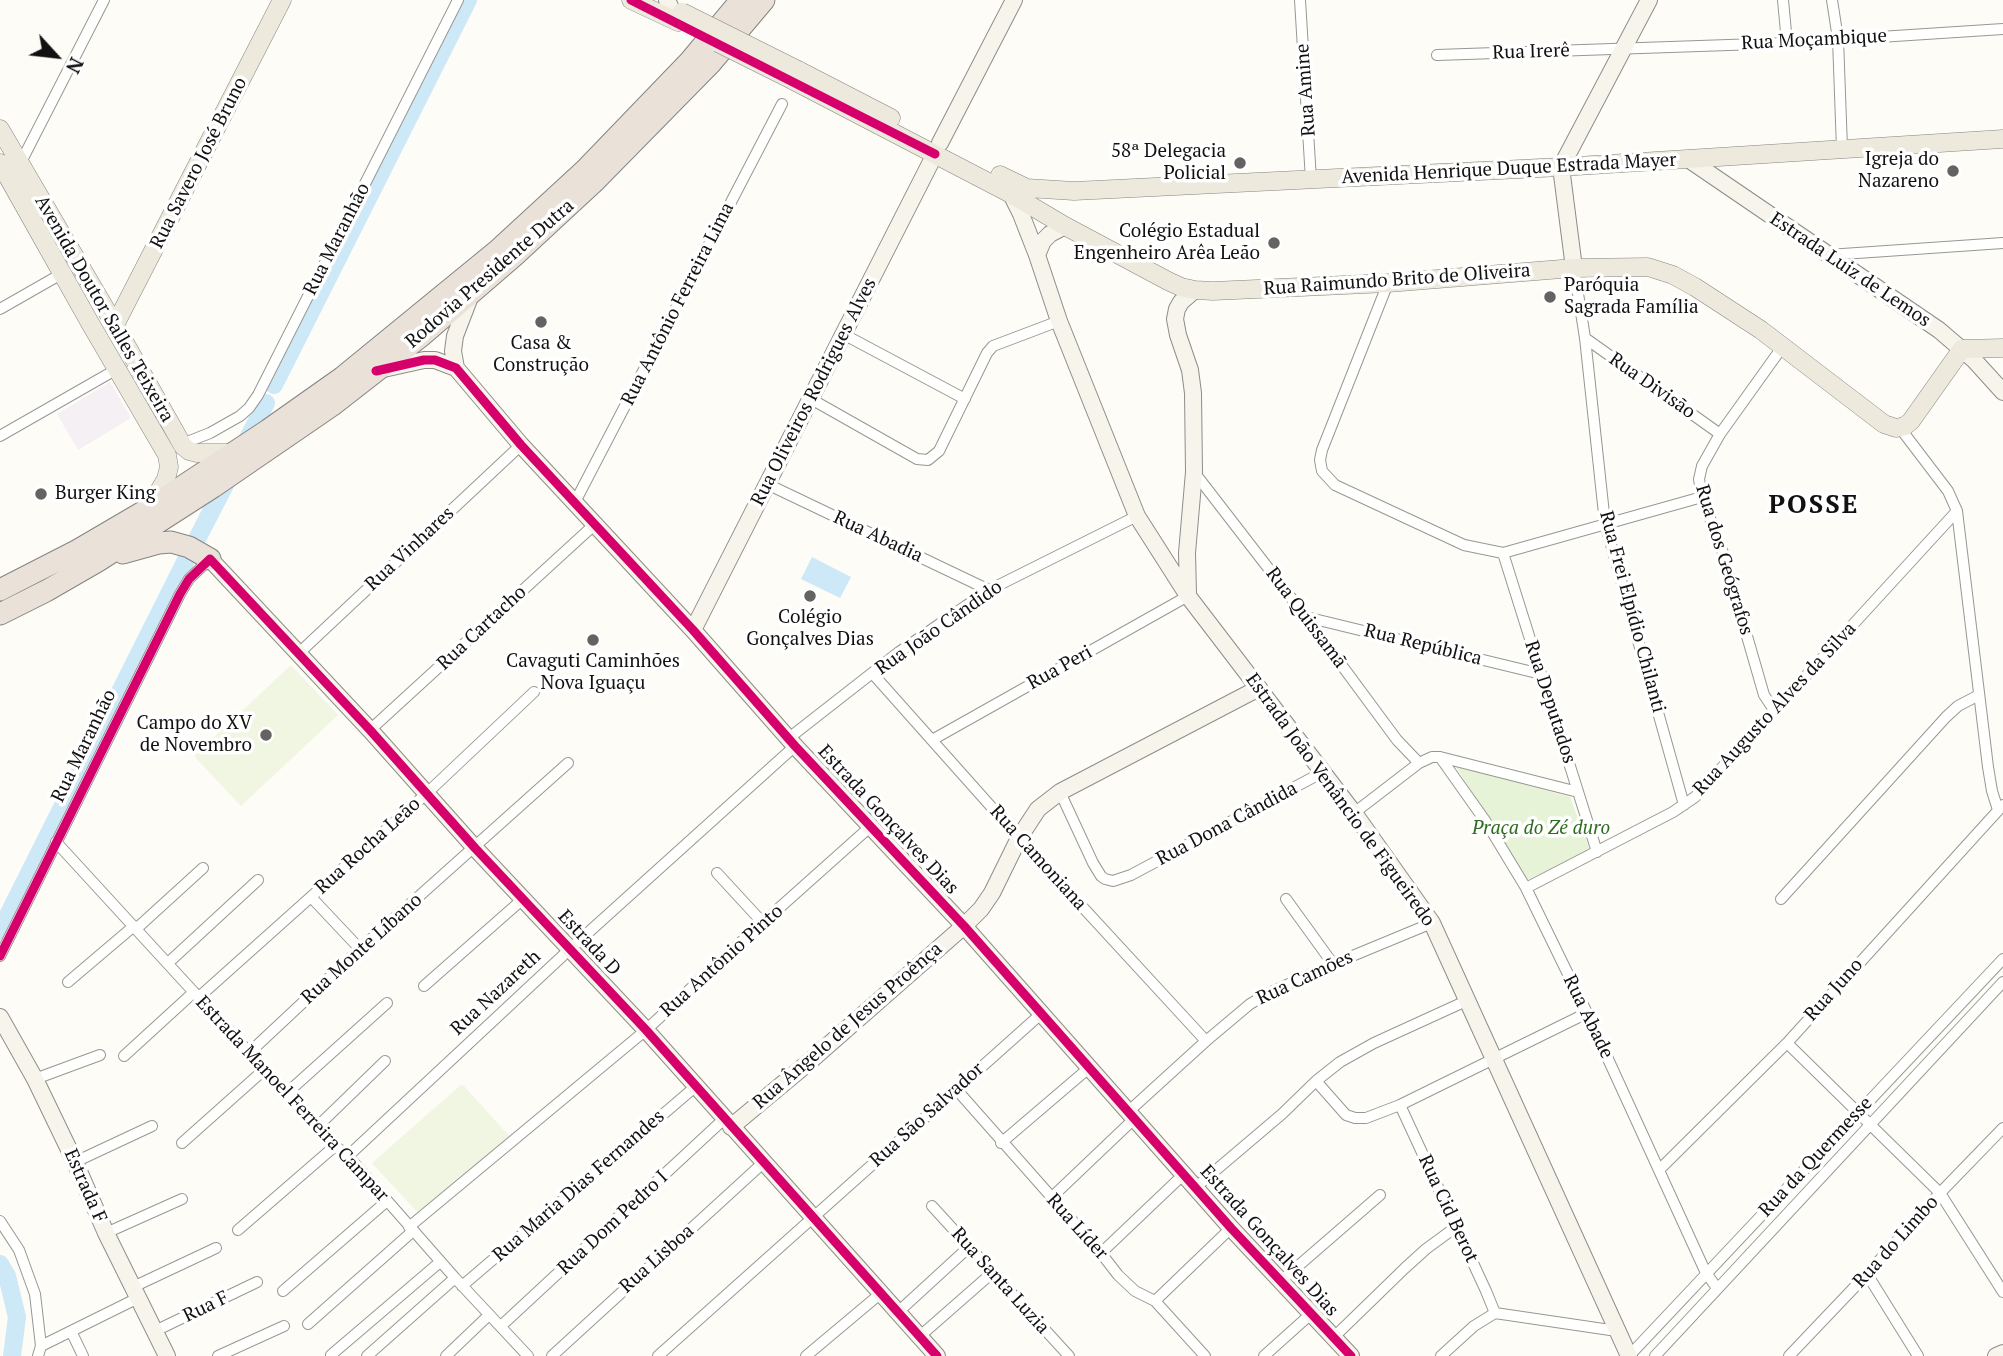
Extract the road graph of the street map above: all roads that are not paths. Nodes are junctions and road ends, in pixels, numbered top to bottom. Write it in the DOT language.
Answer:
graph roads {
  1 [pos="104,0"];
  2 [pos="282,0"];
  3 [pos="458,0"];
  4 [pos="631,0"];
  5 [pos="741,0"];
  6 [pos="764,0"];
  7 [pos="1014,0"];
  8 [pos="1300,0"];
  9 [pos="1649,0"];
  10 [pos="1783,0"];
  11 [pos="1832,0"];
  12 [pos="671,8"];
  13 [pos="2003,29"];
  14 [pos="1838,38"];
  15 [pos="1787,43"];
  16 [pos="1625,48"];
  17 [pos="1437,55"];
  18 [pos="782,104"];
  19 [pos="0,129"];
  20 [pos="2003,139"];
  21 [pos="937,149"];
  22 [pos="1842,149"];
  23 [pos="1688,159"];
  24 [pos="0,163"];
  25 [pos="20,164"];
  26 [pos="1561,167"];
  27 [pos="1311,180"];
  28 [pos="5,182"];
  29 [pos="1014,189"];
  30 [pos="1067,191"];
  31 [pos="1061,224"];
  32 [pos="2003,243"];
  33 [pos="1037,255"];
  34 [pos="1828,255"];
  35 [pos="1574,268"];
  36 [pos="63,273"];
  37 [pos="1388,283"];
  38 [pos="1195,290"];
  39 [pos="471,295"];
  40 [pos="0,309"];
  41 [pos="1059,321"];
  42 [pos="90,323"];
  43 [pos="115,326"];
  44 [pos="843,334"];
  45 [pos="1585,338"];
  46 [pos="1783,346"];
  47 [pos="2003,348"];
  48 [pos="1962,349"];
  49 [pos="456,368"];
  50 [pos="117,369"];
  51 [pos="376,371"];
  52 [pos="2003,392"];
  53 [pos="811,399"];
  54 [pos="965,399"];
  55 [pos="164,413"];
  56 [pos="149,423"];
  57 [pos="1900,428"];
  58 [pos="1720,433"];
  59 [pos="0,436"];
  60 [pos="182,444"];
  61 [pos="521,445"];
  62 [pos="239,456"];
  63 [pos="1194,472"];
  64 [pos="767,484"];
  65 [pos="1702,497"];
  66 [pos="574,503"];
  67 [pos="148,509"];
  68 [pos="1957,512"];
  69 [pos="1137,516"];
  70 [pos="1605,523"];
  71 [pos="594,525"];
  72 [pos="1503,553"];
  73 [pos="210,559"];
  74 [pos="98,561"];
  75 [pos="0,590"];
  76 [pos="989,590"];
  77 [pos="1188,596"];
  78 [pos="0,614"];
  79 [pos="1306,617"];
  80 [pos="693,630"];
  81 [pos="299,653"];
  82 [pos="873,674"];
  83 [pos="1541,674"];
  84 [pos="1259,688"];
  85 [pos="534,692"];
  86 [pos="1979,695"];
  87 [pos="1774,710"];
  88 [pos="370,730"];
  89 [pos="932,740"];
  90 [pos="792,742"];
  91 [pos="1440,757"];
  92 [pos="568,763"];
  93 [pos="1419,763"];
  94 [pos="1323,772"];
  95 [pos="1060,792"];
  96 [pos="1578,792"];
  97 [pos="426,794"];
  98 [pos="1685,805"];
  99 [pos="2001,807"];
  100 [pos="1354,813"];
  101 [pos="871,826"];
  102 [pos="1019,838"];
  103 [pos="56,842"];
  104 [pos="475,848"];
  105 [pos="1597,852"];
  106 [pos="203,867"];
  107 [pos="717,873"];
  108 [pos="258,880"];
  109 [pos="1526,888"];
  110 [pos="311,897"];
  111 [pos="524,898"];
  112 [pos="1286,899"];
  113 [pos="1781,899"];
  114 [pos="763,923"];
  115 [pos="1432,923"];
  116 [pos="964,926"];
  117 [pos="135,927"];
  118 [pos="360,949"];
  119 [pos="570,949"];
  120 [pos="0,956"];
  121 [pos="2003,959"];
  122 [pos="167,963"];
  123 [pos="1333,964"];
  124 [pos="68,982"];
  125 [pos="2003,982"];
  126 [pos="424,986"];
  127 [pos="196,995"];
  128 [pos="1466,1001"];
  129 [pos="387,1003"];
  130 [pos="1042,1013"];
  131 [pos="1587,1013"];
  132 [pos="0,1017"];
  133 [pos="646,1030"];
  134 [pos="1206,1041"];
  135 [pos="1787,1043"];
  136 [pos="250,1052"];
  137 [pos="100,1055"];
  138 [pos="124,1056"];
  139 [pos="1494,1058"];
  140 [pos="385,1061"];
  141 [pos="1090,1067"];
  142 [pos="265,1069"];
  143 [pos="35,1079"];
  144 [pos="1316,1081"];
  145 [pos="695,1087"];
  146 [pos="956,1089"];
  147 [pos="288,1092"];
  148 [pos="1400,1105"];
  149 [pos="1858,1113"];
  150 [pos="1132,1114"];
  151 [pos="728,1123"];
  152 [pos="1869,1124"];
  153 [pos="152,1126"];
  154 [pos="318,1126"];
  155 [pos="2003,1128"];
  156 [pos="182,1143"];
  157 [pos="1001,1143"];
  158 [pos="335,1146"];
  159 [pos="348,1156"];
  160 [pos="75,1161"];
  161 [pos="763,1163"];
  162 [pos="1659,1170"];
  163 [pos="1184,1174"];
  164 [pos="1196,1187"];
  165 [pos="1940,1193"];
  166 [pos="1380,1195"];
  167 [pos="1051,1198"];
  168 [pos="182,1199"];
  169 [pos="387,1201"];
  170 [pos="932,1206"];
  171 [pos="814,1218"];
  172 [pos="0,1221"];
  173 [pos="1456,1227"];
  174 [pos="1231,1228"];
  175 [pos="411,1229"];
  176 [pos="238,1230"];
  177 [pos="106,1233"];
  178 [pos="969,1247"];
  179 [pos="216,1248"];
  180 [pos="1101,1252"];
  181 [pos="440,1262"];
  182 [pos="992,1273"];
  183 [pos="1706,1273"];
  184 [pos="1867,1274"];
  185 [pos="1282,1280"];
  186 [pos="257,1282"];
  187 [pos="458,1282"];
  188 [pos="2002,1286"];
  189 [pos="1717,1288"];
  190 [pos="283,1292"];
  191 [pos="136,1293"];
  192 [pos="880,1294"];
  193 [pos="1155,1301"];
  194 [pos="897,1312"];
  195 [pos="1312,1313"];
  196 [pos="1495,1313"];
  197 [pos="489,1315"];
  198 [pos="308,1324"];
  199 [pos="284,1326"];
  200 [pos="501,1326"];
  201 [pos="71,1331"];
  202 [pos="155,1331"];
  203 [pos="1617,1331"];
  204 [pos="919,1337"];
  205 [pos="1333,1338"];
  206 [pos="40,1351"];
  207 [pos="2003,1353"];
  208 [pos="331,1355"];
  209 [pos="83,1356"];
  210 [pos="167,1356"];
  211 [pos="218,1356"];
  212 [pos="367,1356"];
  213 [pos="446,1356"];
  214 [pos="528,1356"];
  215 [pos="552,1356"];
  216 [pos="659,1356"];
  217 [pos="806,1356"];
  218 [pos="937,1356"];
  219 [pos="1069,1356"];
  220 [pos="1205,1356"];
  221 [pos="1264,1356"];
  222 [pos="1351,1356"];
  223 [pos="1441,1356"];
  224 [pos="1629,1356"];
  225 [pos="1655,1356"];
  226 [pos="1789,1356"];
  227 [pos="1918,1356"];
  228 [pos="1996,1356"];
  1 -- 25 [label="street"];
  2 -- 43 [label="main road, Rua Savero José Bruno"];
  3 -- 60 [label="street, Rua Maranhão"];
  4 -- 12 [label="main road"];
  5 -- 62 [label="highway, Rodovia Presidente Dutra"];
  6 -- 39 [label="highway, Rodovia Presidente Dutra"];
  7 -- 21 [label="street, Rua Oliveiros Rodrigues Alves"];
  8 -- 27 [label="street, Rua Amine"];
  9 -- 16 [label="street"];
  10 -- 15 [label="street"];
  11 -- 14 [label="street"];
  12 -- 21 [label="main road, bridge"];
  13 -- 14 [label="street, Rua Moçambique"];
  14 -- 15 [label="street, Rua Moçambique"];
  14 -- 22 [label="street"];
  15 -- 16 [label="street, Rua Moçambique"];
  16 -- 17 [label="street, Rua Irerê"];
  16 -- 26 [label="street"];
  18 -- 66 [label="street, Rua Antônio Ferreira Lima"];
  19 -- 25 [label="main road, Avenida Doutor Salles Teixeira"];
  20 -- 22 [label="main road, Avenida Henrique Duque Estrada Mayer"];
  21 -- 29 [label="main road"];
  21 -- 44 [label="street, Rua Oliveiros Rodrigues Alves"];
  22 -- 23 [label="main road, Avenida Henrique Duque Estrada Mayer"];
  23 -- 26 [label="main road, Avenida Henrique Duque Estrada Mayer"];
  23 -- 34 [label="street, Estrada Luiz de Lemos"];
  24 -- 28 [label="main road, Avenida Doutor Salles Teixeira"];
  25 -- 43 [label="main road, Avenida Doutor Salles Teixeira"];
  26 -- 27 [label="main road, Avenida Henrique Duque Estrada Mayer"];
  26 -- 35 [label="street, Rua Frei Elpídio Chilanti"];
  27 -- 30 [label="main road, Avenida Henrique Duque Estrada Mayer"];
  28 -- 36 [label="main road, Avenida Doutor Salles Teixeira"];
  29 -- 30 [label="main road, Avenida Henrique Duque Estrada Mayer"];
  29 -- 31 [label="main road, Rua Raimundo Brito de Oliveira"];
  29 -- 33 [label="street, Estrada João Venâncio de Figueiredo"];
  30 -- 31 [label="main road"];
  31 -- 33 [label="street"];
  31 -- 38 [label="main road, Rua Raimundo Brito de Oliveira"];
  32 -- 34 [label="street"];
  33 -- 41 [label="street, Estrada João Venâncio de Figueiredo"];
  34 -- 48 [label="street, Estrada Luiz de Lemos"];
  35 -- 37 [label="main road, Rua Raimundo Brito de Oliveira"];
  35 -- 45 [label="street, Rua Frei Elpídio Chilanti"];
  35 -- 46 [label="main road, Rua Raimundo Brito de Oliveira"];
  36 -- 40 [label="street"];
  36 -- 42 [label="main road, Avenida Doutor Salles Teixeira"];
  37 -- 38 [label="main road, Rua Raimundo Brito de Oliveira"];
  37 -- 72 [label="street"];
  38 -- 63 [label="street"];
  39 -- 49 [label="street"];
  39 -- 51 [label="highway, Rodovia Presidente Dutra"];
  41 -- 54 [label="street"];
  41 -- 69 [label="street, Estrada João Venâncio de Figueiredo"];
  42 -- 43 [label="main road"];
  42 -- 50 [label="main road, Avenida Doutor Salles Teixeira"];
  43 -- 55 [label="main road, Avenida Doutor Salles Teixeira"];
  44 -- 53 [label="street, Rua Oliveiros Rodrigues Alves"];
  44 -- 54 [label="street"];
  45 -- 58 [label="street, Rua Divisão"];
  45 -- 70 [label="street, Rua Frei Elpídio Chilanti"];
  46 -- 57 [label="main road, Rua Raimundo Brito de Oliveira"];
  46 -- 58 [label="street, Rua dos Geógrafos"];
  47 -- 48 [label="main road"];
  48 -- 52 [label="street, Estrada Luiz de Lemos"];
  48 -- 57 [label="main road"];
  49 -- 51 [label="street"];
  49 -- 61 [label="street, Estrada Gonçalves Dias"];
  50 -- 56 [label="main road, Avenida Doutor Salles Teixeira"];
  50 -- 59 [label="street"];
  51 -- 62 [label="highway, Rodovia Presidente Dutra"];
  53 -- 54 [label="street"];
  53 -- 64 [label="street, Rua Oliveiros Rodrigues Alves"];
  55 -- 56 [label="main road"];
  55 -- 60 [label="main road, Avenida Doutor Salles Teixeira"];
  56 -- 67 [label="main road, Avenida Doutor Salles Teixeira"];
  57 -- 68 [label="street, Rua Raimundo Brito de Oliveira"];
  58 -- 65 [label="street, Rua dos Geógrafos"];
  60 -- 62 [label="main road, Avenida Doutor Salles Teixeira"];
  61 -- 66 [label="street, Estrada Gonçalves Dias"];
  61 -- 81 [label="street, Rua Vinhares"];
  62 -- 67 [label="highway, Rodovia Presidente Dutra"];
  62 -- 74 [label="highway, Rodovia Presidente Dutra"];
  63 -- 77 [label="street"];
  63 -- 79 [label="street, Rua Quissamã"];
  64 -- 76 [label="street, Rua Abadia"];
  64 -- 80 [label="street, Rua Oliveiros Rodrigues Alves"];
  65 -- 70 [label="street"];
  65 -- 87 [label="street, Rua dos Geógrafos"];
  66 -- 71 [label="street, Estrada Gonçalves Dias"];
  67 -- 75 [label="highway, Rodovia Presidente Dutra"];
  68 -- 86 [label="street, Rua Raimundo Brito de Oliveira"];
  68 -- 87 [label="street, Rua Augusto Alves da Silva"];
  69 -- 76 [label="street, Rua João Cândido"];
  69 -- 77 [label="street, Estrada João Venâncio de Figueiredo"];
  70 -- 72 [label="street"];
  70 -- 98 [label="street, Rua Frei Elpídio Chilanti"];
  71 -- 80 [label="street, Estrada Gonçalves Dias"];
  71 -- 88 [label="street, Rua Cartacho"];
  72 -- 83 [label="street, Rua Deputados"];
  73 -- 74 [label="highway"];
  73 -- 81 [label="street, Estrada D"];
  73 -- 103 [label="street, Rua Maranhão"];
  74 -- 78 [label="highway, Rodovia Presidente Dutra"];
  76 -- 82 [label="street, Rua João Cândido"];
  77 -- 84 [label="street, Estrada João Venâncio de Figueiredo"];
  77 -- 89 [label="street, Rua Peri"];
  79 -- 83 [label="street, Rua República"];
  79 -- 93 [label="street, Rua Quissamã"];
  80 -- 90 [label="street, Estrada Gonçalves Dias"];
  81 -- 88 [label="street, Estrada D"];
  82 -- 89 [label="street, Rua Camoniana"];
  82 -- 90 [label="street, Rua João Cândido"];
  83 -- 96 [label="street, Rua Deputados"];
  84 -- 94 [label="street, Estrada João Venâncio de Figueiredo"];
  84 -- 95 [label="street, Rua Ângelo de Jesus Proênça"];
  85 -- 97 [label="street, Rua Rocha Leão"];
  86 -- 99 [label="street, Rua Raimundo Brito de Oliveira"];
  86 -- 113 [label="street"];
  87 -- 98 [label="street, Rua Augusto Alves da Silva"];
  88 -- 97 [label="street, Estrada D"];
  89 -- 102 [label="street, Rua Camoniana"];
  90 -- 101 [label="street, Estrada Gonçalves Dias"];
  90 -- 119 [label="street, Rua Nazareth"];
  91 -- 93 [label="street"];
  91 -- 96 [label="street"];
  91 -- 109 [label="street, Rua Abade"];
  92 -- 104 [label="street, Rua Monte Líbano"];
  93 -- 100 [label="street"];
  94 -- 95 [label="street, Rua Dona Cândida"];
  94 -- 100 [label="street, Estrada João Venâncio de Figueiredo"];
  95 -- 102 [label="street, Rua Ângelo de Jesus Proênça"];
  96 -- 105 [label="street, Rua Deputados"];
  97 -- 104 [label="street, Estrada D"];
  97 -- 110 [label="street, Rua Rocha Leão"];
  98 -- 105 [label="street, Rua Augusto Alves da Silva"];
  99 -- 135 [label="street, Rua Juno"];
  100 -- 115 [label="street, Estrada João Venâncio de Figueiredo"];
  101 -- 114 [label="street, Rua Antônio Pinto"];
  101 -- 116 [label="street, Estrada Gonçalves Dias"];
  102 -- 116 [label="street, Rua Ângelo de Jesus Proênça"];
  102 -- 134 [label="street, Rua Camoniana"];
  103 -- 117 [label="street, Estrada Manoel Ferreira Campar"];
  103 -- 120 [label="street, Rua Maranhão"];
  104 -- 111 [label="street, Estrada D"];
  104 -- 118 [label="street, Rua Monte Líbano"];
  105 -- 109 [label="street, Rua Augusto Alves da Silva"];
  106 -- 117 [label="street"];
  107 -- 114 [label="street"];
  108 -- 122 [label="street"];
  109 -- 131 [label="street, Rua Abade"];
  110 -- 118 [label="street"];
  110 -- 127 [label="street, Rua Rocha Leão"];
  111 -- 119 [label="street, Estrada D"];
  111 -- 126 [label="street"];
  112 -- 123 [label="street"];
  114 -- 133 [label="street, Rua Antônio Pinto"];
  115 -- 123 [label="street, Rua Camões"];
  115 -- 128 [label="street, Estrada João Venâncio de Figueiredo"];
  116 -- 130 [label="street, Estrada Gonçalves Dias"];
  116 -- 151 [label="street, Rua Ângelo de Jesus Proênça"];
  117 -- 122 [label="street, Estrada Manoel Ferreira Campar"];
  117 -- 124 [label="street"];
  118 -- 136 [label="street, Rua Monte Líbano"];
  119 -- 133 [label="street, Estrada D"];
  119 -- 159 [label="street, Rua Nazareth"];
  121 -- 149 [label="street, Rua da Quermesse"];
  122 -- 127 [label="street, Estrada Manoel Ferreira Campar"];
  123 -- 134 [label="street, Rua Camões"];
  125 -- 152 [label="street, Rua da Quermesse"];
  127 -- 136 [label="street, Estrada Manoel Ferreira Campar"];
  127 -- 138 [label="street, Rua Rocha Leão"];
  128 -- 139 [label="street, Estrada João Venâncio de Figueiredo"];
  128 -- 144 [label="street"];
  129 -- 147 [label="street"];
  130 -- 141 [label="street, Estrada Gonçalves Dias"];
  130 -- 146 [label="street, Rua São Salvador"];
  131 -- 139 [label="street"];
  131 -- 162 [label="street, Rua Abade"];
  132 -- 143 [label="street, Estrada F"];
  133 -- 145 [label="street, Estrada D"];
  133 -- 175 [label="street, Rua Antônio Pinto"];
  134 -- 150 [label="street, Rua Camões"];
  135 -- 149 [label="street"];
  135 -- 162 [label="street, Rua Juno"];
  136 -- 142 [label="street, Estrada Manoel Ferreira Campar"];
  137 -- 143 [label="street"];
  139 -- 148 [label="street"];
  139 -- 203 [label="street, Estrada João Venâncio de Figueiredo"];
  140 -- 154 [label="street"];
  141 -- 150 [label="street, Estrada Gonçalves Dias"];
  141 -- 157 [label="street"];
  142 -- 147 [label="street, Estrada Manoel Ferreira Campar"];
  142 -- 156 [label="street"];
  143 -- 160 [label="street, Estrada F"];
  144 -- 148 [label="street"];
  144 -- 164 [label="street"];
  145 -- 151 [label="street, Estrada D"];
  145 -- 187 [label="street, Rua Maria Dias Fernandes"];
  146 -- 157 [label="street, Rua Líder"];
  146 -- 171 [label="street, Rua São Salvador"];
  147 -- 154 [label="street, Estrada Manoel Ferreira Campar"];
  148 -- 173 [label="street, Rua Cid Berot"];
  149 -- 152 [label="street"];
  149 -- 183 [label="street, Rua da Quermesse"];
  150 -- 163 [label="street, Estrada Gonçalves Dias"];
  150 -- 167 [label="street, Rua Camões"];
  151 -- 161 [label="street, Estrada D"];
  151 -- 200 [label="street, Rua Dom Pedro I"];
  152 -- 165 [label="street"];
  152 -- 189 [label="street, Rua da Quermesse"];
  153 -- 160 [label="street"];
  154 -- 158 [label="street, Estrada Manoel Ferreira Campar"];
  155 -- 165 [label="street, Rua do Limbo"];
  157 -- 167 [label="street, Rua Líder"];
  158 -- 159 [label="street, Estrada Manoel Ferreira Campar"];
  158 -- 176 [label="street"];
  159 -- 169 [label="street, Estrada Manoel Ferreira Campar"];
  160 -- 177 [label="street, Estrada F"];
  161 -- 171 [label="street, Estrada D"];
  161 -- 215 [label="street, Rua Lisboa"];
  162 -- 183 [label="street, Rua Abade"];
  163 -- 164 [label="street, Estrada Gonçalves Dias"];
  163 -- 180 [label="street"];
  164 -- 174 [label="street, Estrada Gonçalves Dias"];
  165 -- 184 [label="street, Rua do Limbo"];
  165 -- 188 [label="street"];
  166 -- 185 [label="street"];
  167 -- 180 [label="street, Rua Líder"];
  168 -- 177 [label="street"];
  169 -- 175 [label="street, Estrada Manoel Ferreira Campar"];
  169 -- 190 [label="street"];
  170 -- 178 [label="street, Rua Santa Luzia"];
  171 -- 192 [label="street, Estrada D"];
  171 -- 216 [label="street, Rua São Salvador"];
  172 -- 206 [label="street"];
  173 -- 196 [label="street, Rua Cid Berot"];
  173 -- 205 [label="street"];
  174 -- 185 [label="street, Estrada Gonçalves Dias"];
  174 -- 193 [label="street"];
  175 -- 181 [label="street, Estrada Manoel Ferreira Campar"];
  175 -- 198 [label="street, Rua Antônio Pinto"];
  177 -- 191 [label="street, Estrada F"];
  178 -- 182 [label="street, Rua Santa Luzia"];
  178 -- 194 [label="street"];
  179 -- 191 [label="street"];
  180 -- 193 [label="street, Rua Líder"];
  181 -- 187 [label="street, Estrada Manoel Ferreira Campar"];
  181 -- 208 [label="street"];
  182 -- 204 [label="street"];
  182 -- 219 [label="street, Rua Santa Luzia"];
  183 -- 189 [label="street, Rua Abade"];
  183 -- 224 [label="street, Rua da Quermesse"];
  184 -- 226 [label="street, Rua do Limbo"];
  184 -- 227 [label="street"];
  185 -- 195 [label="street, Estrada Gonçalves Dias"];
  186 -- 202 [label="street, Rua F"];
  187 -- 197 [label="street, Estrada Manoel Ferreira Campar"];
  187 -- 212 [label="street, Rua Maria Dias Fernandes"];
  189 -- 225 [label="street, Rua da Quermesse"];
  191 -- 201 [label="street"];
  191 -- 202 [label="street, Estrada F"];
  192 -- 194 [label="street, Estrada D"];
  192 -- 217 [label="street"];
  193 -- 220 [label="street, Rua Líder"];
  194 -- 204 [label="street, Estrada D"];
  195 -- 205 [label="street, Estrada Gonçalves Dias"];
  195 -- 221 [label="street"];
  196 -- 203 [label="street"];
  196 -- 223 [label="street"];
  197 -- 200 [label="street, Estrada Manoel Ferreira Campar"];
  197 -- 213 [label="street"];
  199 -- 211 [label="street"];
  200 -- 214 [label="street, Estrada Manoel Ferreira Campar"];
  201 -- 206 [label="street"];
  201 -- 209 [label="street"];
  202 -- 210 [label="street, Estrada F"];
  203 -- 224 [label="street, Estrada João Venâncio de Figueiredo"];
  204 -- 218 [label="street, Estrada D"];
  205 -- 222 [label="street, Estrada Gonçalves Dias"];
  207 -- 228 [label="street"];
}
